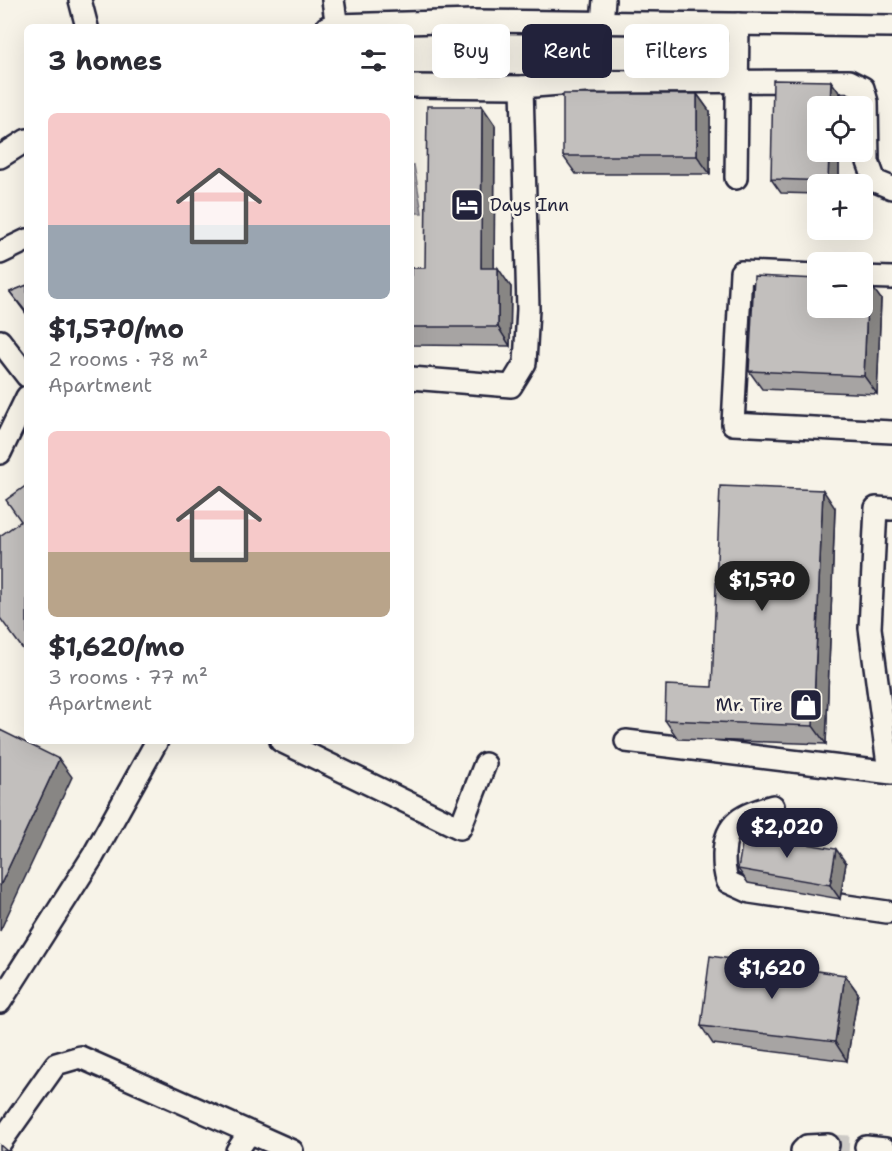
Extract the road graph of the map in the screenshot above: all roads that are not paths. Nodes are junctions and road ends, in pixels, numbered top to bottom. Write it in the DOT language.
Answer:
graph roads {
  1 [pos="80,0"];
  2 [pos="333,0"];
  3 [pos="604,0"];
  4 [pos="602,22"];
  5 [pos="86,24"];
  6 [pos="334,24"];
  7 [pos="390,24"];
  8 [pos="738,24"];
  9 [pos="892,26"];
  10 [pos="737,81"];
  11 [pos="414,86"];
  12 [pos="522,87"];
  13 [pos="24,142"];
  14 [pos="0,158"];
  15 [pos="736,178"];
  16 [pos="892,188"];
  17 [pos="24,241"];
  18 [pos="0,253"];
  19 [pos="807,275"];
  20 [pos="873,277"];
  21 [pos="892,278"];
  22 [pos="0,341"];
  23 [pos="24,372"];
  24 [pos="414,378"];
  25 [pos="24,403"];
  26 [pos="892,432"];
  27 [pos="0,453"];
  28 [pos="892,508"];
  29 [pos="626,741"];
  30 [pos="155,744"];
  31 [pos="287,744"];
  32 [pos="485,764"];
  33 [pos="890,773"];
  34 [pos="772,806"];
  35 [pos="887,912"];
  36 [pos="0,1002"];
  37 [pos="249,1133"];
  38 [pos="0,1143"];
  39 [pos="828,1145"];
  40 [pos="237,1151"];
  41 [pos="292,1151"];
  42 [pos="802,1151"];
  1 -- 5 [label="street"];
  2 -- 6 [label="street"];
  3 -- 4 [label="street"];
  4 -- 7 [label="street"];
  4 -- 8 [label="street"];
  8 -- 9 [label="street"];
  8 -- 10 [label="street"];
  10 -- 12 [label="street"];
  10 -- 15 [label="street"];
  10 -- 16 [label="street"];
  11 -- 12 [label="street"];
  12 -- 24 [label="street"];
  13 -- 14 [label="street"];
  17 -- 18 [label="street"];
  19 -- 26 [label="street"];
  20 -- 21 [label="street"];
  22 -- 23 [label="street"];
  25 -- 27 [label="street"];
  28 -- 33 [label="street"];
  29 -- 33 [label="street"];
  30 -- 36 [label="street"];
  31 -- 32 [label="street"];
  34 -- 35 [label="street"];
  37 -- 38 [label="street"];
  37 -- 40 [label="street"];
  37 -- 41 [label="street"];
  39 -- 42 [label="street"];
}
